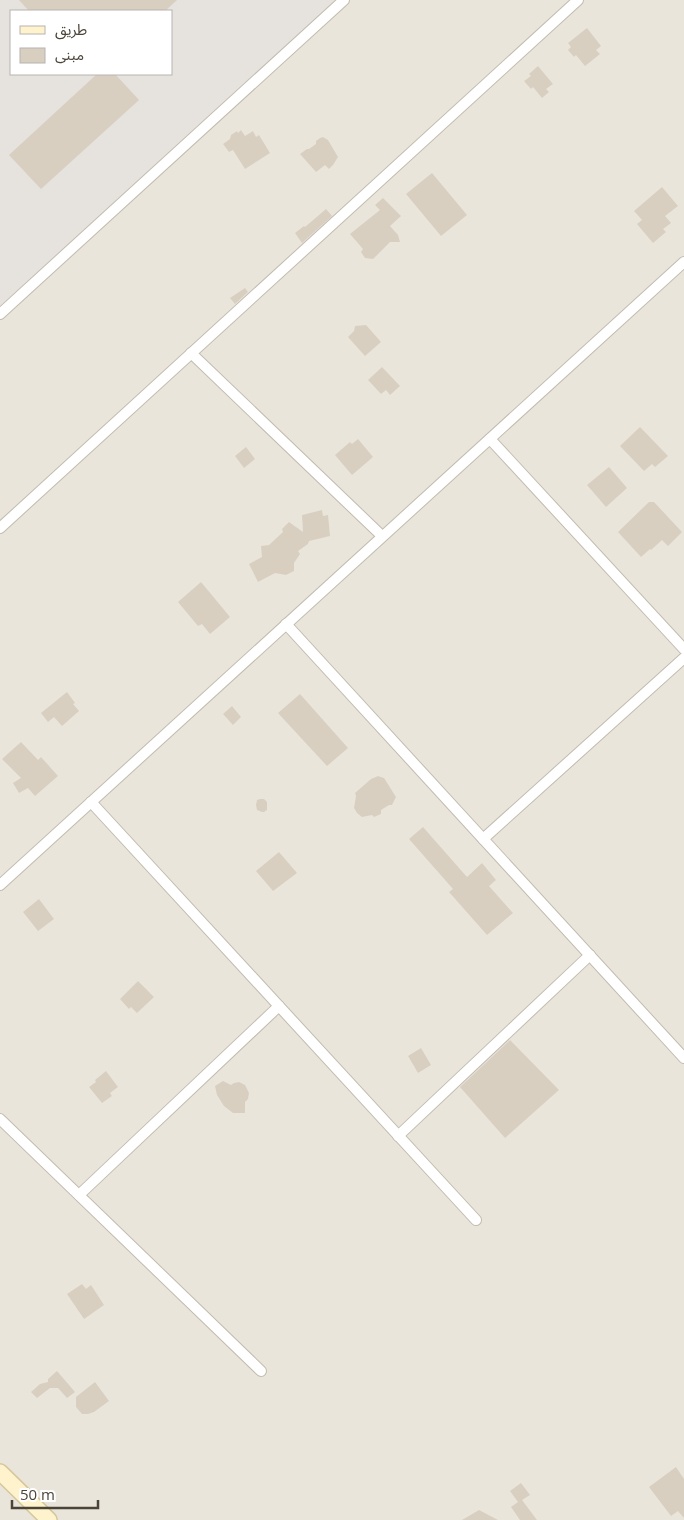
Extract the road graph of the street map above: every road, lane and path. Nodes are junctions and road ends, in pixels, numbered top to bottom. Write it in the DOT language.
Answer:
graph roads {
  1 [pos="344,0"];
  2 [pos="578,0"];
  3 [pos="684,262"];
  4 [pos="0,314"];
  5 [pos="191,353"];
  6 [pos="490,439"];
  7 [pos="0,528"];
  8 [pos="382,536"];
  9 [pos="286,624"];
  10 [pos="684,649"];
  11 [pos="684,658"];
  12 [pos="91,802"];
  13 [pos="483,839"];
  14 [pos="0,885"];
  15 [pos="590,955"];
  16 [pos="279,1006"];
  17 [pos="684,1058"];
  18 [pos="0,1119"];
  19 [pos="398,1136"];
  20 [pos="79,1195"];
  21 [pos="476,1220"];
  22 [pos="261,1371"];
  23 [pos="0,1472"];
  24 [pos="49,1520"];
  1 -- 4 [label="street"];
  2 -- 5 [label="street"];
  3 -- 6 [label="street"];
  5 -- 7 [label="street"];
  5 -- 8 [label="street"];
  6 -- 8 [label="street"];
  6 -- 10 [label="street"];
  8 -- 9 [label="street"];
  9 -- 12 [label="street"];
  9 -- 13 [label="street"];
  11 -- 13 [label="street"];
  12 -- 14 [label="street"];
  12 -- 16 [label="street"];
  13 -- 15 [label="street"];
  15 -- 17 [label="street"];
  15 -- 19 [label="street"];
  16 -- 19 [label="street"];
  16 -- 20 [label="street"];
  18 -- 20 [label="street"];
  19 -- 21 [label="street"];
  20 -- 22 [label="street"];
  23 -- 24 [label="main road"];
}
